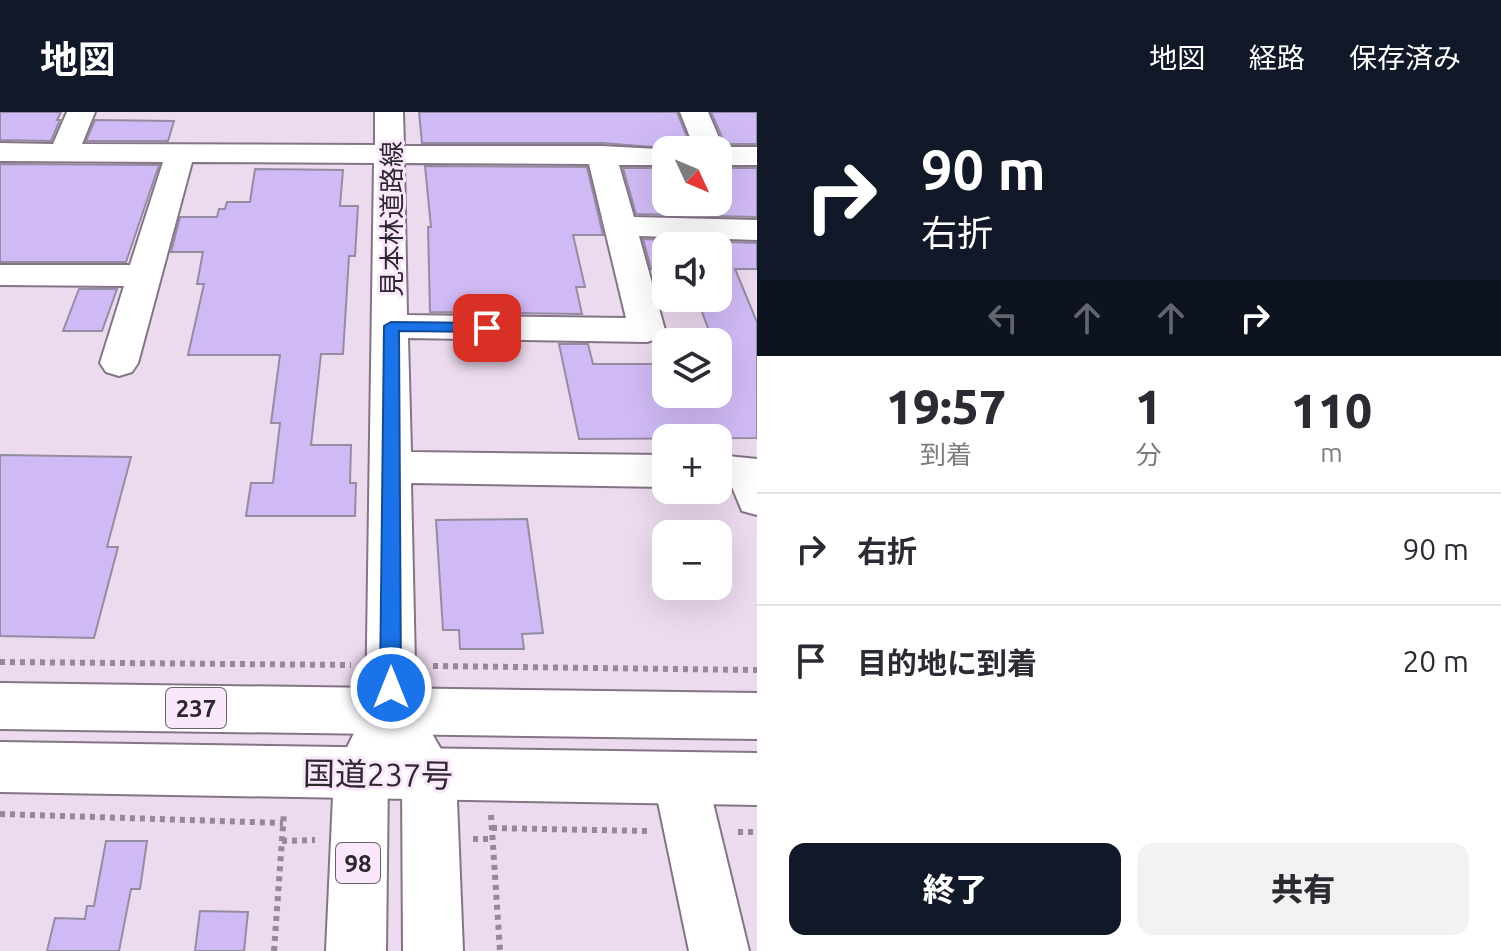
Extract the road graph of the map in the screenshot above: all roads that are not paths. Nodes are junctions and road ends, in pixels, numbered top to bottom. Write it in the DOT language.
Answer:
graph roads {
  1 [pos="81,112"];
  2 [pos="389,112"];
  3 [pos="694,112"];
  4 [pos="704,136"];
  5 [pos="0,152"];
  6 [pos="63,153"];
  7 [pos="180,153"];
  8 [pos="391,154"];
  9 [pos="602,155"];
  10 [pos="652,156"];
  11 [pos="732,156"];
  12 [pos="757,156"];
  13 [pos="619,226"];
  14 [pos="757,230"];
  15 [pos="0,275"];
  16 [pos="145,276"];
  17 [pos="391,326"];
  18 [pos="119,363"];
  19 [pos="391,467"];
  20 [pos="652,471"];
  21 [pos="732,471"];
  22 [pos="757,499"];
  23 [pos="0,706"];
  24 [pos="391,710"];
  25 [pos="757,716"];
  26 [pos="0,767"];
  27 [pos="361,774"];
  28 [pos="429,775"];
  29 [pos="680,778"];
  30 [pos="757,779"];
  31 [pos="356,951"];
  32 [pos="433,951"];
  33 [pos="719,951"];
  1 -- 6 [label="main road"];
  2 -- 8 [label="main road, 見本林道路線"];
  3 -- 4 [label="main road"];
  5 -- 6 [label="main road"];
  6 -- 7 [label="main road"];
  7 -- 8 [label="main road"];
  7 -- 16 [label="main road"];
  8 -- 9 [label="main road"];
  8 -- 17 [label="main road, 見本林道路線"];
  9 -- 10 [label="main road"];
  9 -- 13 [label="main road"];
  11 -- 12 [label="main road"];
  13 -- 14 [label="main road"];
  13 -- 17 [label="main road"];
  15 -- 16 [label="main road"];
  16 -- 18 [label="main road"];
  17 -- 19 [label="main road, 見本林道路線"];
  19 -- 20 [label="main road"];
  19 -- 24 [label="main road, 見本林道路線"];
  21 -- 22 [label="main road"];
  23 -- 24 [label="main road, 237"];
  24 -- 25 [label="main road, 237"];
  24 -- 27 [label="main road, 98"];
  24 -- 28 [label="main road"];
  26 -- 27 [label="main road, 国道237号"];
  27 -- 28 [label="main road, 国道237号"];
  27 -- 31 [label="main road, 98"];
  28 -- 29 [label="main road, 国道237号"];
  28 -- 32 [label="main road"];
  29 -- 30 [label="main road, 国道237号"];
  29 -- 33 [label="main road"];
}
